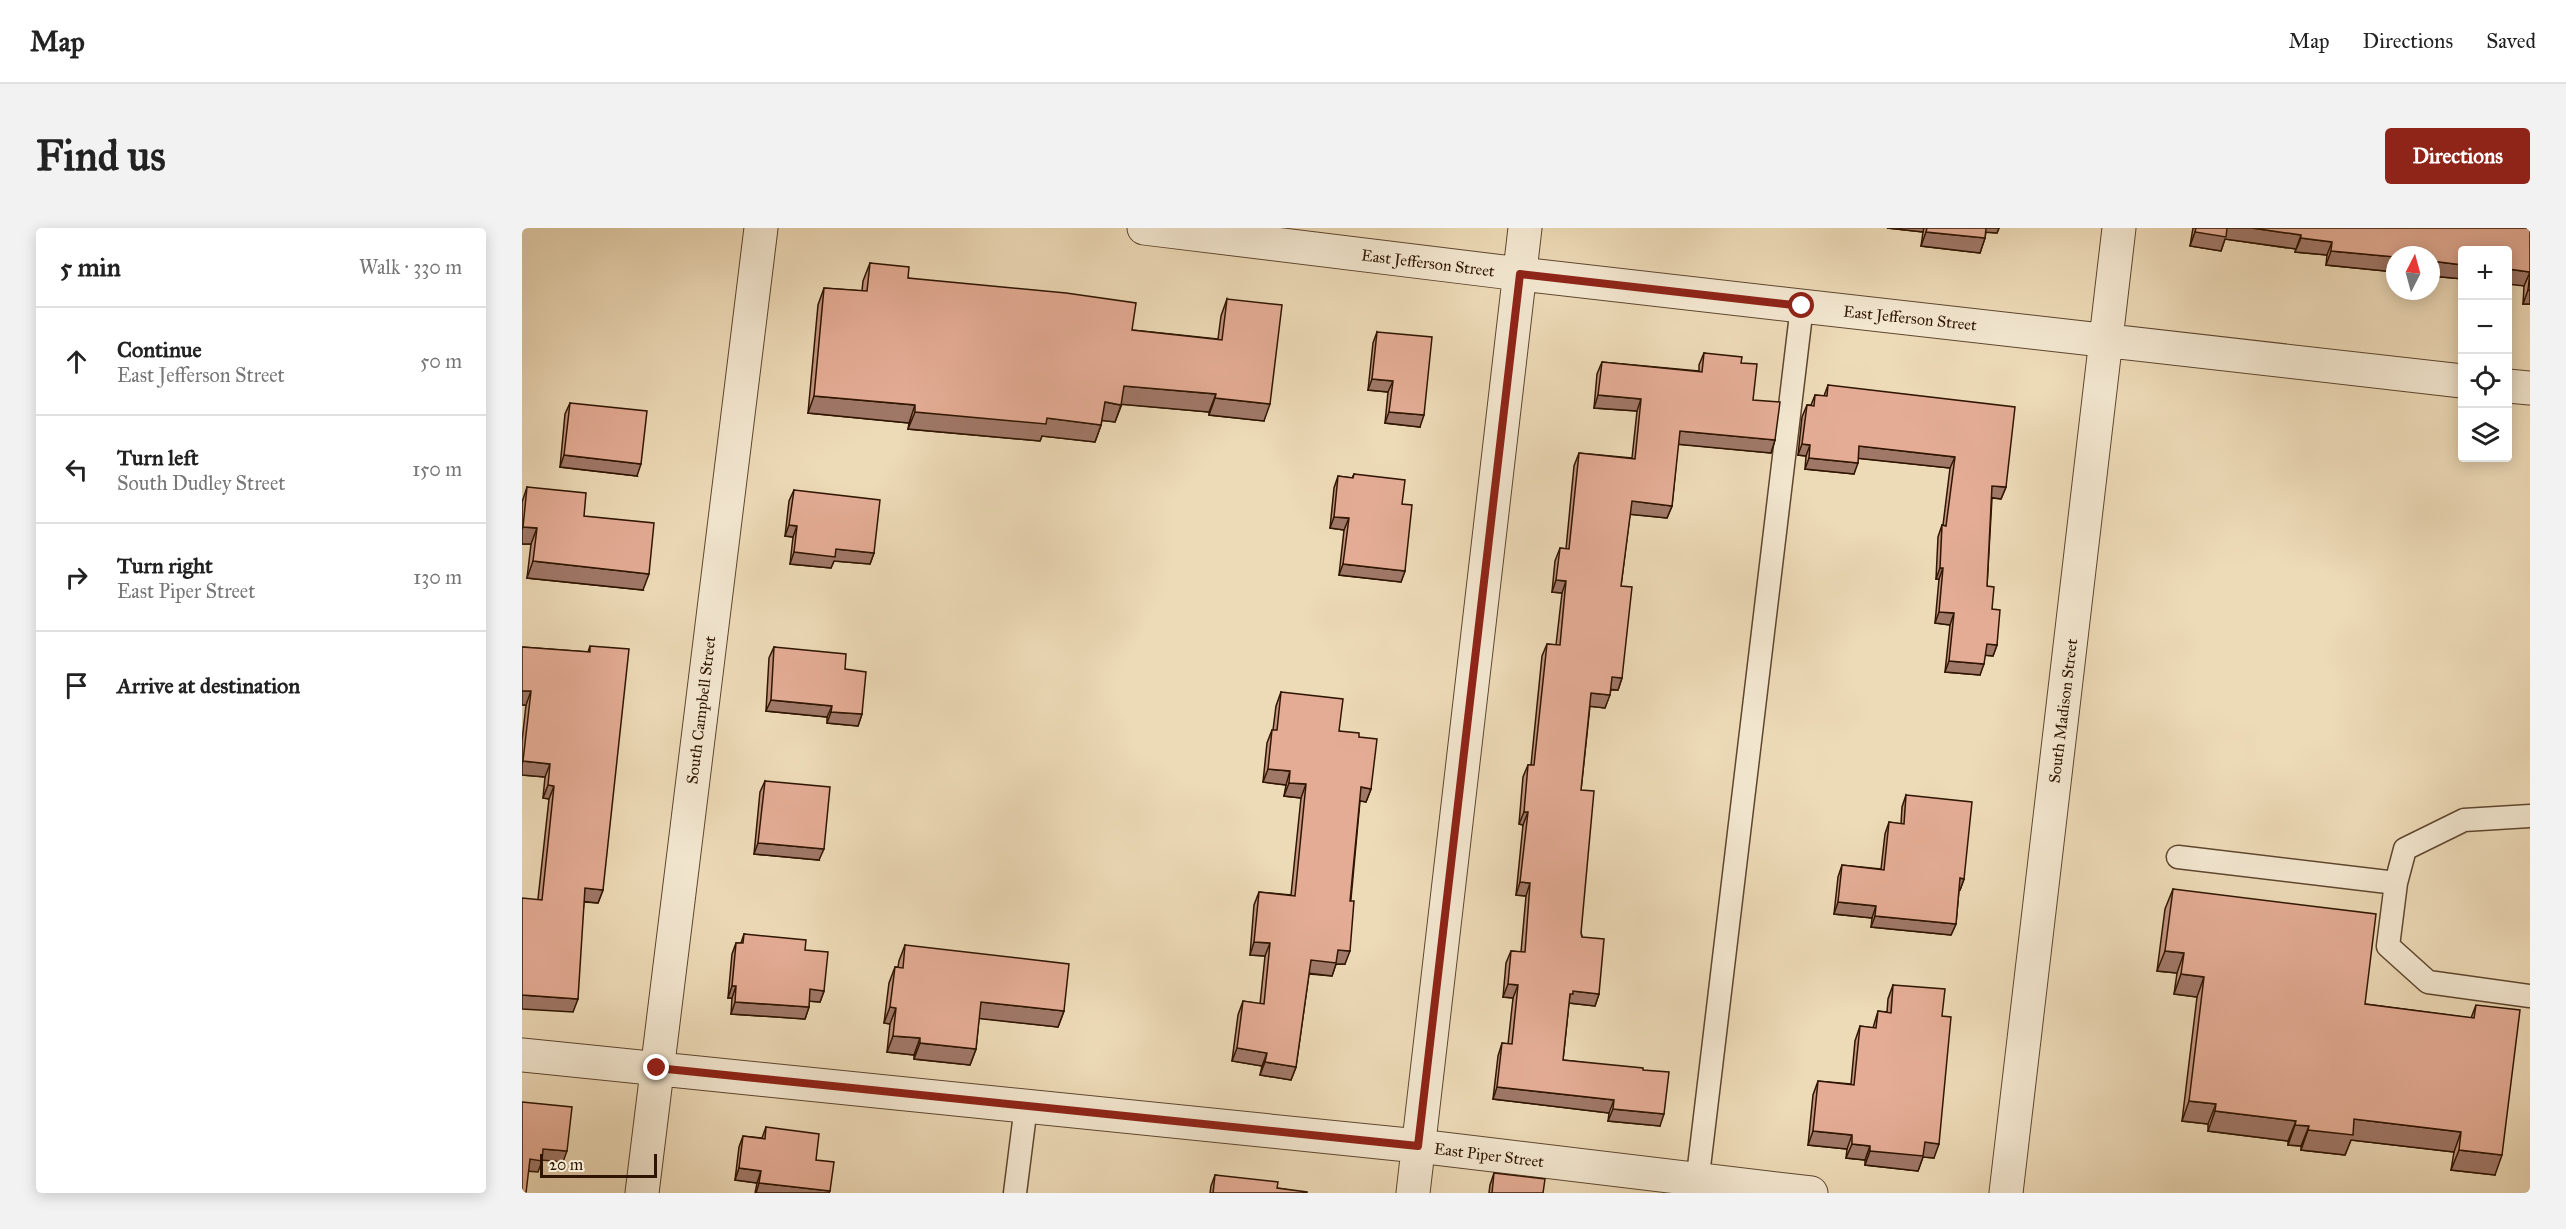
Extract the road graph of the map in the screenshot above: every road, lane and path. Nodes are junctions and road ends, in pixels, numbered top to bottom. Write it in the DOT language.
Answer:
graph roads {
  1 [pos="761,228"];
  2 [pos="1144,228"];
  3 [pos="1525,228"];
  4 [pos="2119,228"];
  5 [pos="1520,274"];
  6 [pos="1802,306"];
  7 [pos="2106,341"];
  8 [pos="2458,380"];
  9 [pos="2512,386"];
  10 [pos="2530,388"];
  11 [pos="2530,816"];
  12 [pos="2178,857"];
  13 [pos="2396,883"];
  14 [pos="2530,996"];
  15 [pos="522,1055"];
  16 [pos="657,1068"];
  17 [pos="1026,1106"];
  18 [pos="1418,1146"];
  19 [pos="1696,1186"];
  20 [pos="642,1193"];
  21 [pos="1015,1193"];
  22 [pos="1413,1193"];
  23 [pos="1811,1193"];
  24 [pos="2006,1193"];
  1 -- 16 [label="street, South Campbell Street"];
  2 -- 5 [label="street, East Jefferson Street"];
  3 -- 5 [label="street"];
  4 -- 7 [label="street, South Madison Street"];
  5 -- 6 [label="street, East Jefferson Street"];
  5 -- 18 [label="street"];
  6 -- 7 [label="street, East Jefferson Street"];
  6 -- 19 [label="lane"];
  7 -- 8 [label="street, East Jefferson Street"];
  7 -- 24 [label="street, South Madison Street"];
  9 -- 10 [label="street"];
  11 -- 13 [label="lane"];
  12 -- 13 [label="lane"];
  13 -- 14 [label="lane"];
  15 -- 16 [label="street, East Piper Street"];
  16 -- 17 [label="street, East Piper Street"];
  16 -- 20 [label="street, South Campbell Street"];
  17 -- 18 [label="street, East Piper Street"];
  17 -- 21 [label="lane"];
  18 -- 19 [label="street, East Piper Street"];
  18 -- 22 [label="street"];
  19 -- 23 [label="street, East Piper Street"];
}
